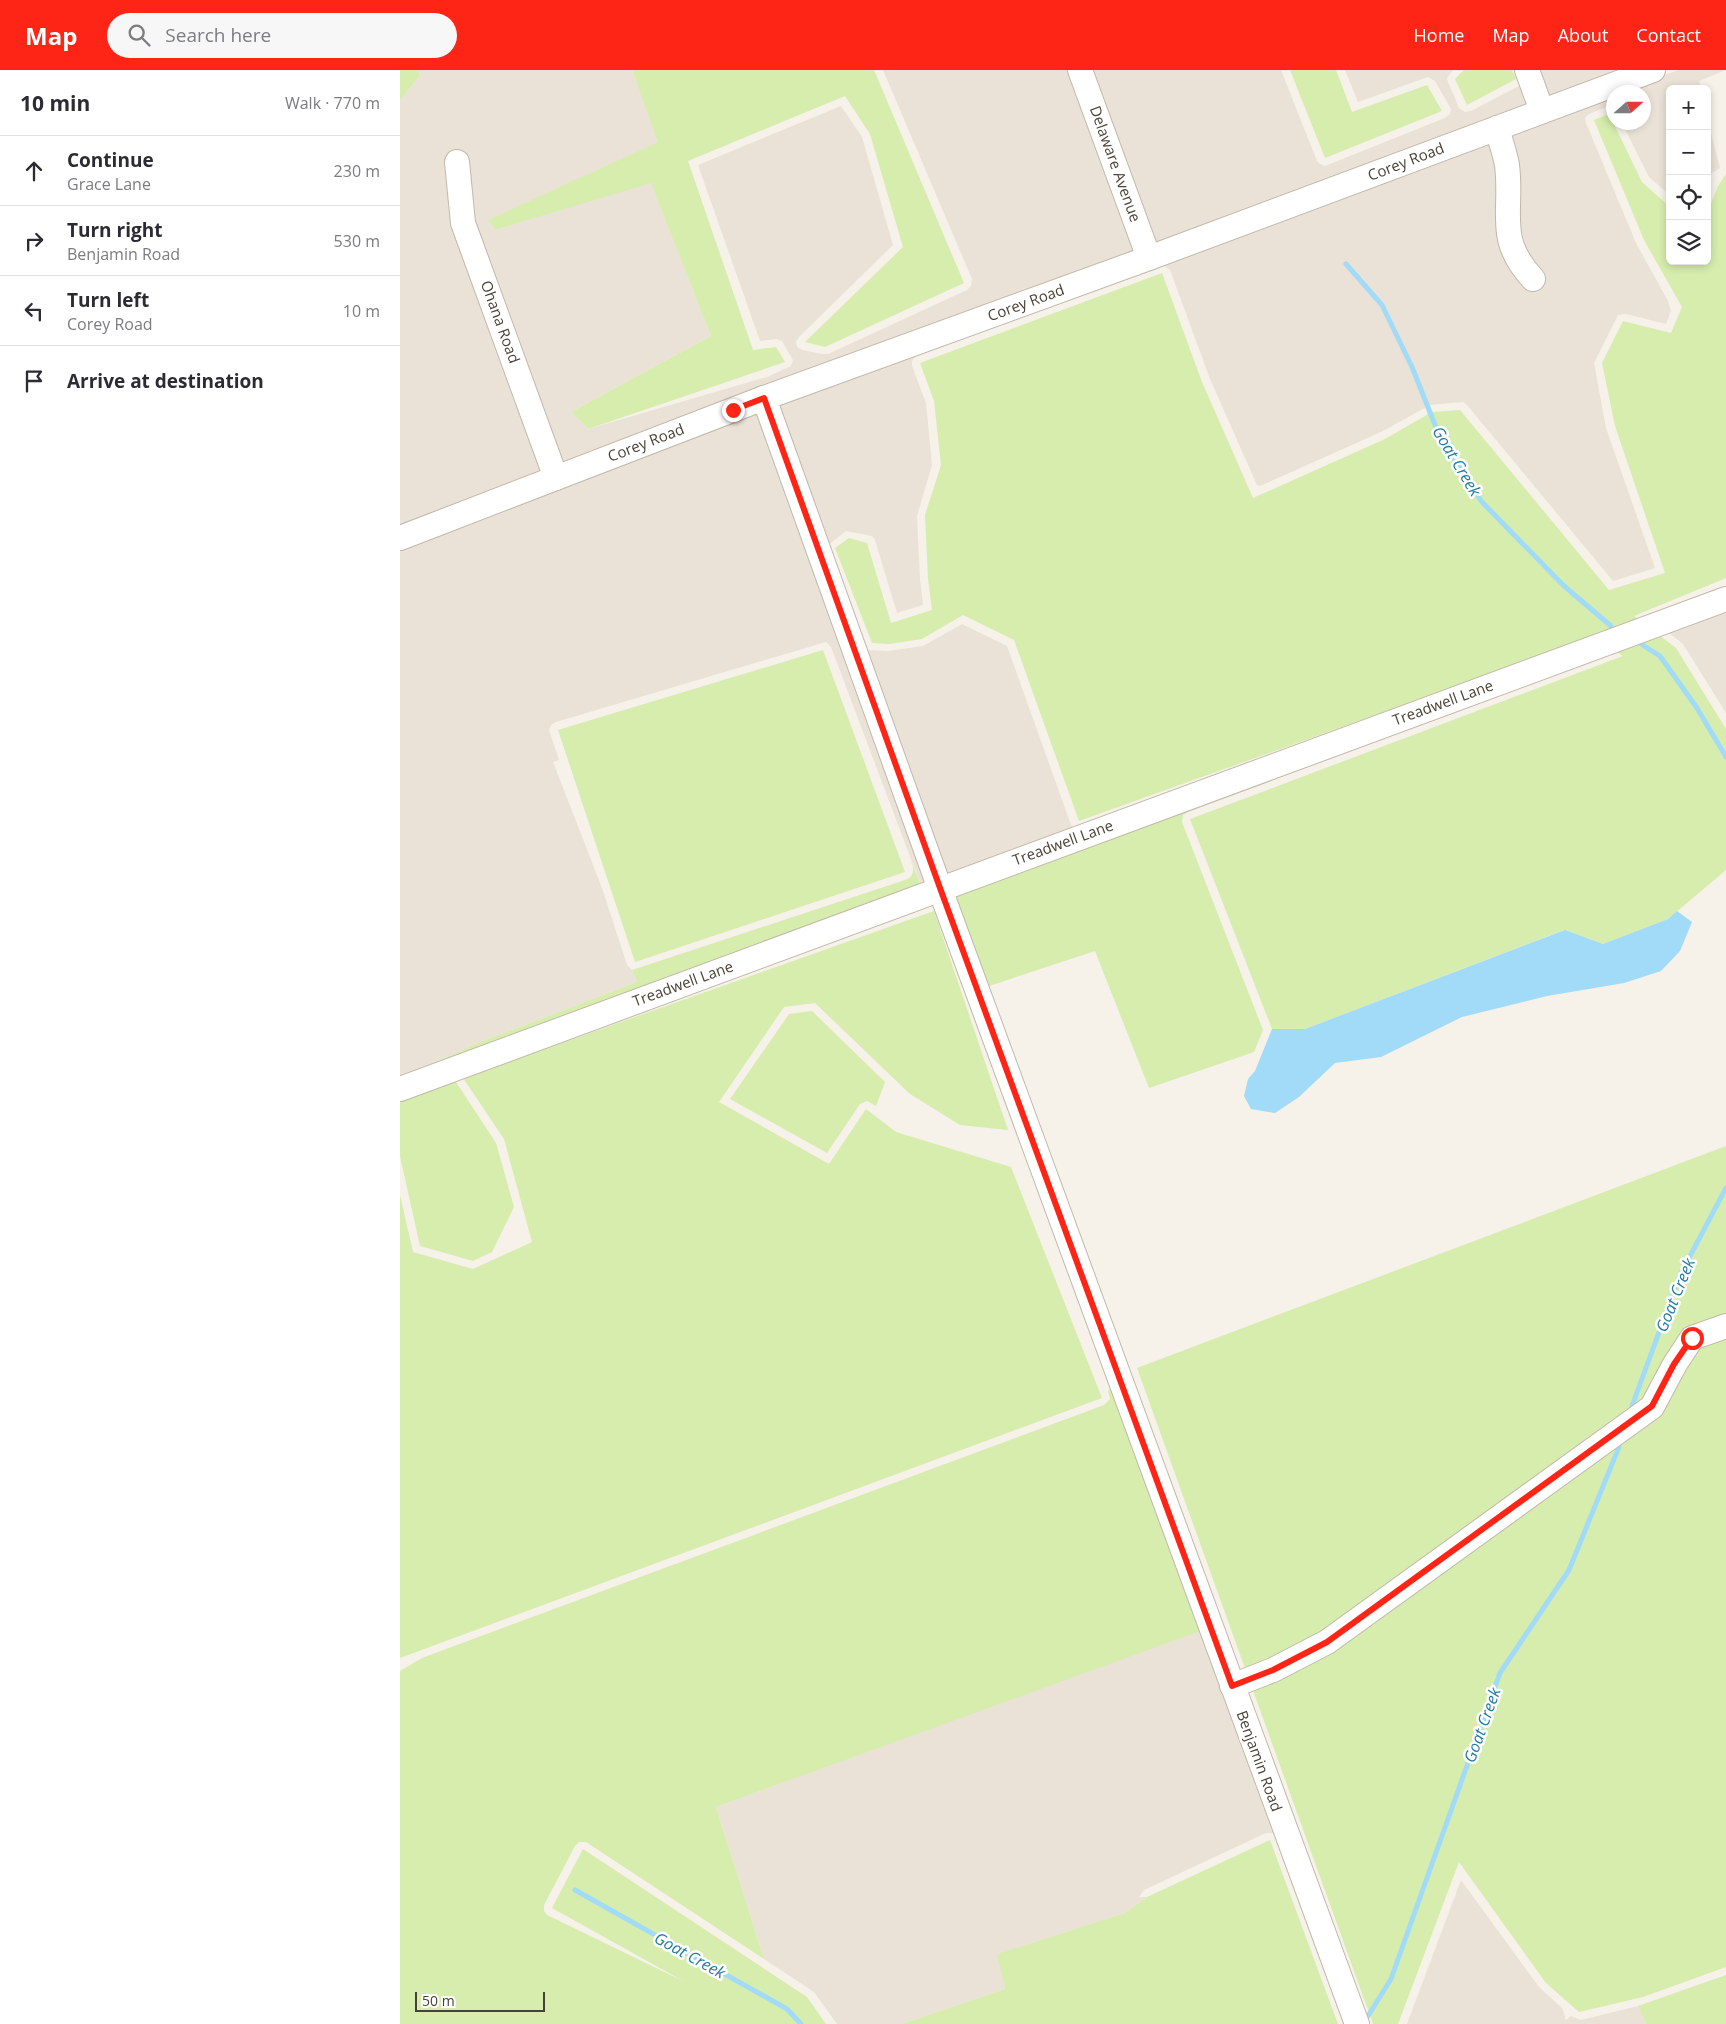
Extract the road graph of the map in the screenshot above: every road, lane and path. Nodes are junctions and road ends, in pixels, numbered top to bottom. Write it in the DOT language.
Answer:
graph roads {
  1 [pos="1080,70"];
  2 [pos="1527,70"];
  3 [pos="1653,70"];
  4 [pos="1542,111"];
  5 [pos="1497,128"];
  6 [pos="457,162"];
  7 [pos="1149,258"];
  8 [pos="1533,279"];
  9 [pos="764,398"];
  10 [pos="556,478"];
  11 [pos="400,538"];
  12 [pos="1726,599"];
  13 [pos="940,888"];
  14 [pos="400,1089"];
  15 [pos="1726,1326"];
  16 [pos="1232,1686"];
  17 [pos="1357,2024"];
  1 -- 7 [label="street, Delaware Avenue"];
  2 -- 4 [label="street"];
  3 -- 4 [label="street, Corey Road"];
  4 -- 5 [label="street, Corey Road"];
  5 -- 7 [label="street, Corey Road"];
  5 -- 8 [label="street"];
  6 -- 10 [label="street, Ohana Road"];
  7 -- 9 [label="street, Corey Road"];
  9 -- 10 [label="street, Corey Road"];
  9 -- 13 [label="street, Benjamin Road"];
  10 -- 11 [label="street, Corey Road"];
  12 -- 13 [label="street, Treadwell Lane"];
  13 -- 14 [label="street, Treadwell Lane"];
  13 -- 16 [label="street, Benjamin Road"];
  15 -- 16 [label="street"];
  16 -- 17 [label="street, Benjamin Road"];
}
